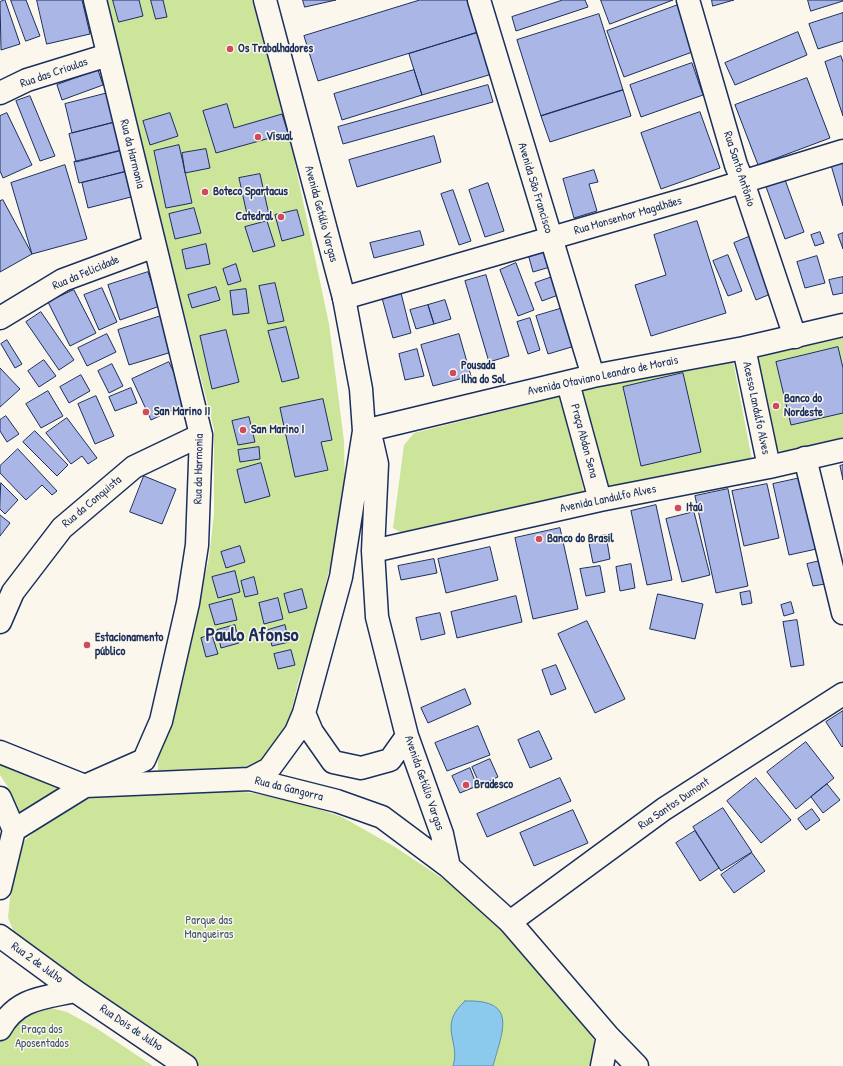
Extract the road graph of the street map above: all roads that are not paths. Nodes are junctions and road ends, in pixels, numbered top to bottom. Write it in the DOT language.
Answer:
graph roads {
  1 [pos="95,0"];
  2 [pos="265,0"];
  3 [pos="479,0"];
  4 [pos="688,0"];
  5 [pos="108,55"];
  6 [pos="0,93"];
  7 [pos="843,151"];
  8 [pos="744,182"];
  9 [pos="551,239"];
  10 [pos="155,246"];
  11 [pos="344,298"];
  12 [pos="0,318"];
  13 [pos="843,325"];
  14 [pos="795,337"];
  15 [pos="744,348"];
  16 [pos="593,376"];
  17 [pos="568,383"];
  18 [pos="364,431"];
  19 [pos="201,435"];
  20 [pos="843,450"];
  21 [pos="806,458"];
  22 [pos="769,467"];
  23 [pos="600,500"];
  24 [pos="373,551"];
  25 [pos="843,613"];
  26 [pos="0,622"];
  27 [pos="843,694"];
  28 [pos="304,713"];
  29 [pos="406,736"];
  30 [pos="0,752"];
  31 [pos="250,779"];
  32 [pos="85,786"];
  33 [pos="0,798"];
  34 [pos="14,830"];
  35 [pos="449,867"];
  36 [pos="0,888"];
  37 [pos="510,922"];
  38 [pos="0,936"];
  39 [pos="75,991"];
  40 [pos="0,1029"];
  41 [pos="608,1036"];
  42 [pos="186,1066"];
  43 [pos="602,1066"];
  44 [pos="637,1066"];
  1 -- 5 [label="street, Rua da Harmonia"];
  2 -- 11 [label="street, Avenida Getúlio Vargas"];
  3 -- 9 [label="street, Avenida São Francisco"];
  4 -- 8 [label="street, Rua Santo Antônio"];
  5 -- 6 [label="street, Rua das Crioulas"];
  5 -- 10 [label="street, Rua da Harmonia"];
  7 -- 8 [label="street, Rua Monsenhor Magalhães"];
  8 -- 9 [label="street, Rua Monsenhor Magalhães"];
  8 -- 14 [label="street, Rua Santo Antônio"];
  9 -- 11 [label="street, Rua Monsenhor Magalhães"];
  9 -- 16 [label="street, Avenida São Francisco"];
  10 -- 12 [label="street, Rua da Felicidade"];
  10 -- 19 [label="street, Rua da Harmonia"];
  11 -- 18 [label="street, Avenida Getúlio Vargas"];
  13 -- 14 [label="street, Avenida Otaviano Leandro de Morais"];
  14 -- 15 [label="street, Avenida Otaviano Leandro de Morais"];
  15 -- 16 [label="street, Avenida Otaviano Leandro de Morais"];
  15 -- 22 [label="street, Acesso Landulfo Alves"];
  16 -- 17 [label="street, Avenida Otaviano Leandro de Morais"];
  17 -- 18 [label="street, Avenida Otaviano Leandro de Morais"];
  17 -- 23 [label="street, Praça Abdon Sena"];
  18 -- 24 [label="street, Avenida Getúlio Vargas"];
  18 -- 28 [label="street, Avenida Getúlio Vargas"];
  19 -- 26 [label="street, Rua da Conquista"];
  19 -- 32 [label="street, Rua da Harmonia"];
  20 -- 21 [label="street, Avenida Landulfo Alves"];
  21 -- 22 [label="street, Avenida Landulfo Alves"];
  21 -- 25 [label="street"];
  22 -- 23 [label="street, Avenida Landulfo Alves"];
  23 -- 24 [label="street, Avenida Landulfo Alves"];
  24 -- 29 [label="street, Avenida Getúlio Vargas"];
  27 -- 37 [label="street, Rua Santos Dumont"];
  28 -- 29 [label="street"];
  28 -- 31 [label="street, Avenida Getúlio Vargas"];
  29 -- 35 [label="street, Avenida Getúlio Vargas"];
  30 -- 32 [label="street, Rua da Gangorra"];
  31 -- 32 [label="street, Rua da Gangorra"];
  31 -- 35 [label="street, Rua da Gangorra"];
  32 -- 34 [label="street, Rua da Gangorra"];
  33 -- 34 [label="street"];
  34 -- 36 [label="street"];
  35 -- 37 [label="street"];
  37 -- 41 [label="street"];
  38 -- 39 [label="street, Rua 2 de Julho"];
  39 -- 40 [label="street"];
  39 -- 42 [label="street, Rua Dois de Julho"];
  41 -- 43 [label="street"];
  41 -- 44 [label="street"];
}
